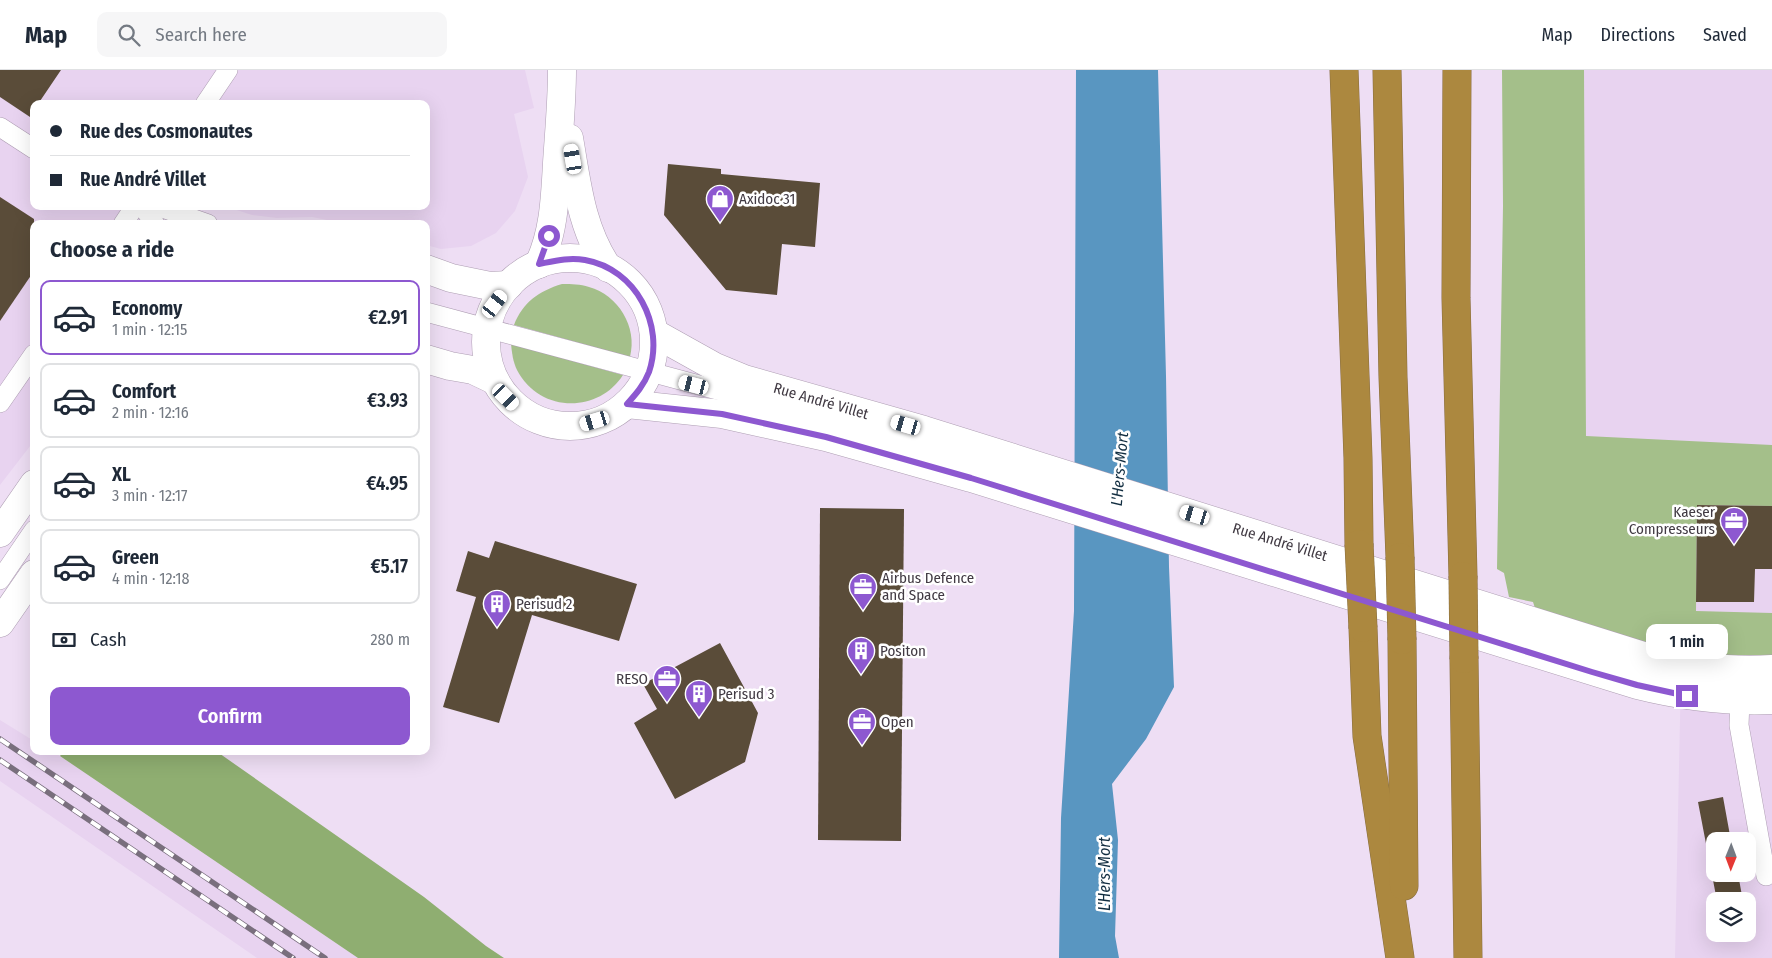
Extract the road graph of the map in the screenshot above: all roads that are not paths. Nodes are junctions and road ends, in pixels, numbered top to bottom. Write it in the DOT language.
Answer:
graph roads {
  1 [pos="228,70"];
  2 [pos="562,70"];
  3 [pos="1344,70"];
  4 [pos="1387,70"];
  5 [pos="1457,70"];
  6 [pos="208,100"];
  7 [pos="562,100"];
  8 [pos="0,127"];
  9 [pos="30,146"];
  10 [pos="168,210"];
  11 [pos="197,220"];
  12 [pos="539,264"];
  13 [pos="608,268"];
  14 [pos="430,270"];
  15 [pos="509,285"];
  16 [pos="430,313"];
  17 [pos="487,327"];
  18 [pos="654,333"];
  19 [pos="30,360"];
  20 [pos="430,360"];
  21 [pos="648,373"];
  22 [pos="494,380"];
  23 [pos="0,403"];
  24 [pos="627,404"];
  25 [pos="991,468"];
  26 [pos="30,490"];
  27 [pos="0,533"];
  28 [pos="30,536"];
  29 [pos="0,580"];
  30 [pos="30,580"];
  31 [pos="0,623"];
  32 [pos="1500,627"];
  33 [pos="1772,669"];
  34 [pos="1772,684"];
  35 [pos="1772,700"];
  36 [pos="1740,701"];
  37 [pos="1766,876"];
  38 [pos="1402,958"];
  39 [pos="1468,958"];
  1 -- 6 [label="lane"];
  2 -- 7 [label="main road"];
  3 -- 38 [label="highway, bridge"];
  4 -- 38 [label="highway, bridge"];
  5 -- 39 [label="highway, bridge"];
  7 -- 12 [label="main road"];
  7 -- 13 [label="main road"];
  8 -- 9 [label="lane"];
  10 -- 11 [label="lane"];
  12 -- 13 [label="main road"];
  12 -- 15 [label="main road"];
  13 -- 18 [label="main road"];
  14 -- 15 [label="main road"];
  15 -- 17 [label="main road"];
  16 -- 17 [label="lane"];
  17 -- 21 [label="lane, Rue André Villet"];
  17 -- 22 [label="main road"];
  18 -- 21 [label="main road"];
  18 -- 25 [label="main road, Rue André Villet"];
  19 -- 23 [label="lane"];
  20 -- 22 [label="main road"];
  21 -- 24 [label="main road"];
  21 -- 25 [label="lane, Rue André Villet"];
  22 -- 24 [label="main road"];
  24 -- 25 [label="main road, Rue André Villet"];
  25 -- 32 [label="main road, Rue André Villet"];
  26 -- 27 [label="main road"];
  28 -- 29 [label="lane"];
  30 -- 31 [label="main road"];
  32 -- 33 [label="main road, Rue André Villet"];
  32 -- 34 [label="lane"];
  32 -- 36 [label="main road, Rue André Villet"];
  35 -- 36 [label="main road, Rue André Villet"];
  36 -- 37 [label="lane"];
}
